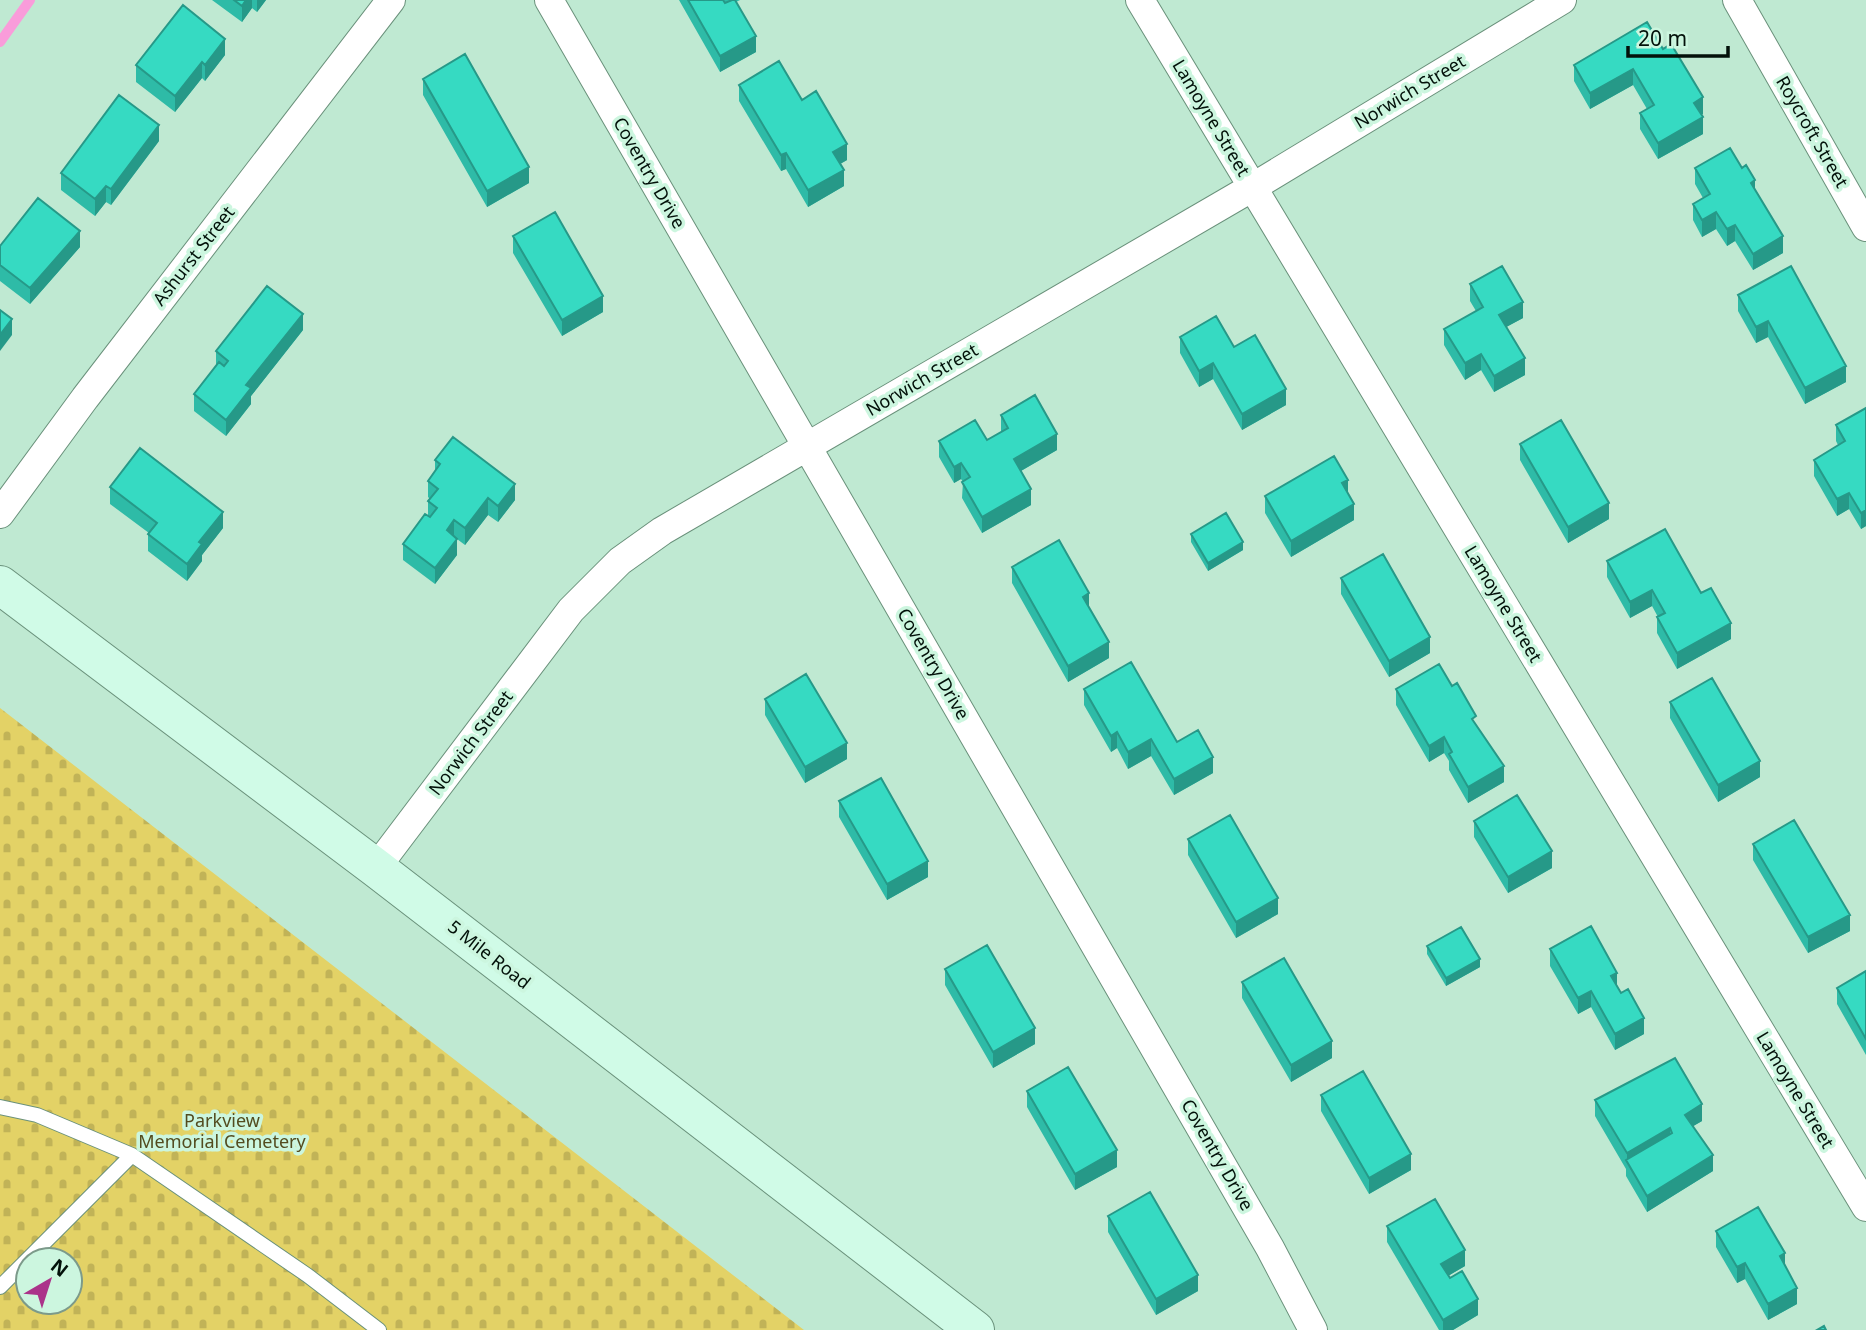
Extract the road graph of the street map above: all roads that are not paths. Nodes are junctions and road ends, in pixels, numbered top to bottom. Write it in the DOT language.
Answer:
graph roads {
  1 [pos="391,0"];
  2 [pos="548,0"];
  3 [pos="1140,0"];
  4 [pos="1562,0"];
  5 [pos="1737,0"];
  6 [pos="1253,187"];
  7 [pos="1866,227"];
  8 [pos="807,446"];
  9 [pos="0,514"];
  10 [pos="0,585"];
  11 [pos="376,867"];
  12 [pos="0,1107"];
  13 [pos="132,1155"];
  14 [pos="1866,1208"];
  15 [pos="0,1287"];
  16 [pos="379,1330"];
  17 [pos="975,1330"];
  18 [pos="1313,1330"];
  1 -- 9 [label="street, Ashurst Street"];
  2 -- 8 [label="street, Coventry Drive"];
  3 -- 6 [label="street, Lamoyne Street"];
  4 -- 6 [label="street, Norwich Street"];
  5 -- 7 [label="street, Roycroft Street"];
  6 -- 8 [label="street, Norwich Street"];
  6 -- 14 [label="street, Lamoyne Street"];
  8 -- 11 [label="street, Norwich Street"];
  8 -- 18 [label="street, Coventry Drive"];
  10 -- 11 [label="main road, 5 Mile Road"];
  11 -- 17 [label="main road, 5 Mile Road"];
  12 -- 13 [label="lane"];
  13 -- 15 [label="lane"];
  13 -- 16 [label="lane"];
}
